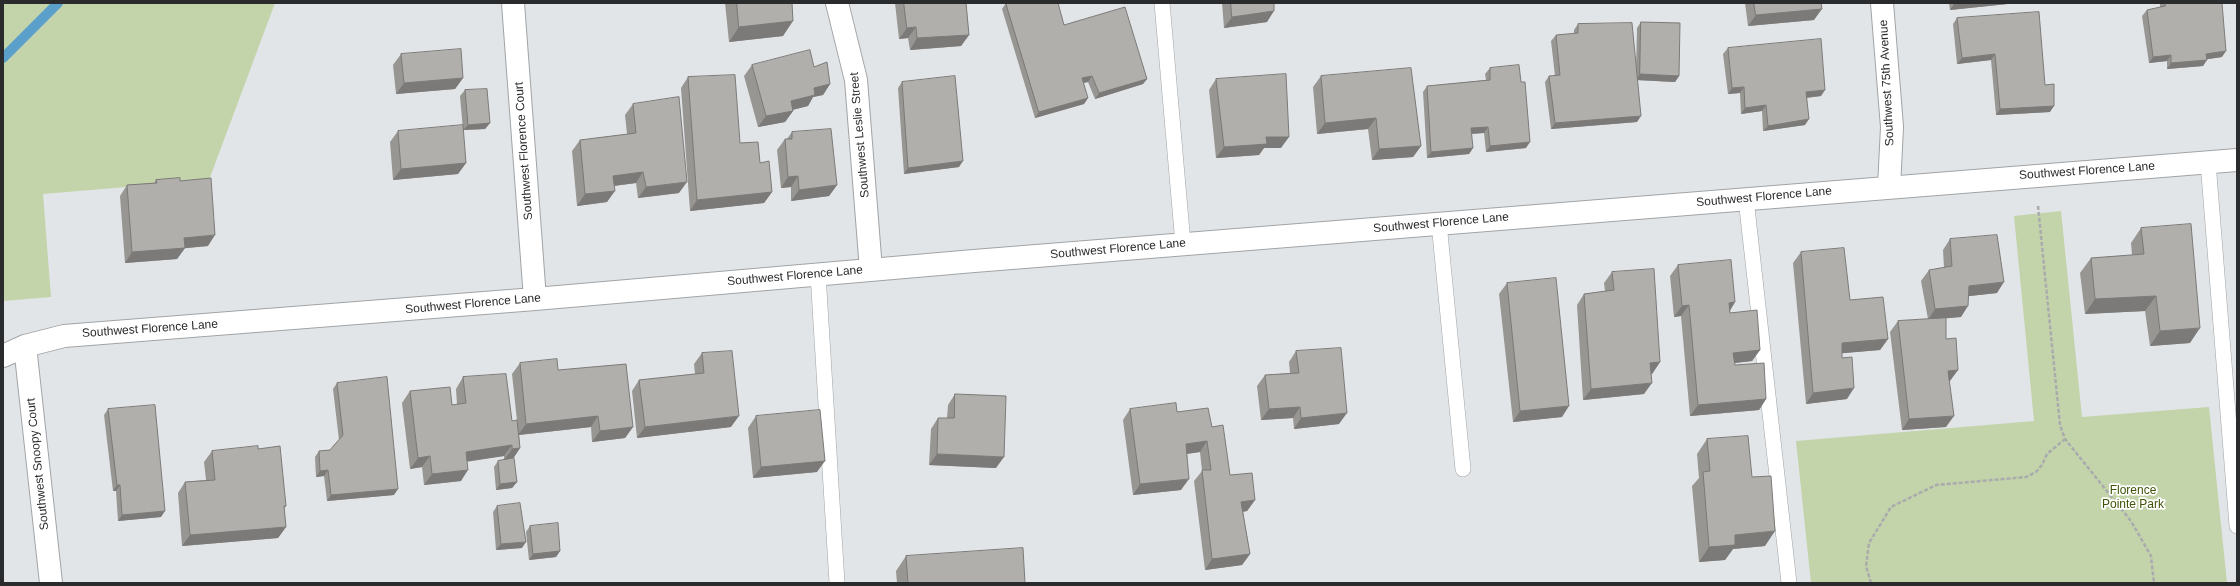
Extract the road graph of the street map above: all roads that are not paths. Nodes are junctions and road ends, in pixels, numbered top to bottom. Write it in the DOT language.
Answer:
graph roads {
  1 [pos="513,3"];
  2 [pos="837,3"];
  3 [pos="1162,3"];
  4 [pos="1882,3"];
  5 [pos="2237,160"];
  6 [pos="2208,162"];
  7 [pos="1890,187"];
  8 [pos="1746,199"];
  9 [pos="1440,223"];
  10 [pos="1183,244"];
  11 [pos="871,270"];
  12 [pos="818,274"];
  13 [pos="535,299"];
  14 [pos="25,346"];
  15 [pos="3,356"];
  16 [pos="1463,469"];
  17 [pos="2237,526"];
  18 [pos="51,583"];
  19 [pos="837,583"];
  20 [pos="1789,583"];
  1 -- 13 [label="street, Southwest Florence Court"];
  2 -- 11 [label="street, Southwest Leslie Street"];
  3 -- 10 [label="lane"];
  4 -- 7 [label="street, Southwest 75th Avenue"];
  5 -- 6 [label="street, Southwest Florence Lane"];
  6 -- 7 [label="street, Southwest Florence Lane"];
  6 -- 17 [label="lane"];
  7 -- 8 [label="street, Southwest Florence Lane"];
  8 -- 9 [label="street, Southwest Florence Lane"];
  8 -- 20 [label="lane"];
  9 -- 10 [label="street, Southwest Florence Lane"];
  9 -- 16 [label="lane"];
  10 -- 11 [label="street, Southwest Florence Lane"];
  11 -- 12 [label="street, Southwest Florence Lane"];
  12 -- 13 [label="street, Southwest Florence Lane"];
  12 -- 19 [label="lane"];
  13 -- 14 [label="street, Southwest Florence Lane"];
  14 -- 15 [label="street, Southwest Florence Lane"];
  14 -- 18 [label="street, Southwest Snoopy Court"];
}
